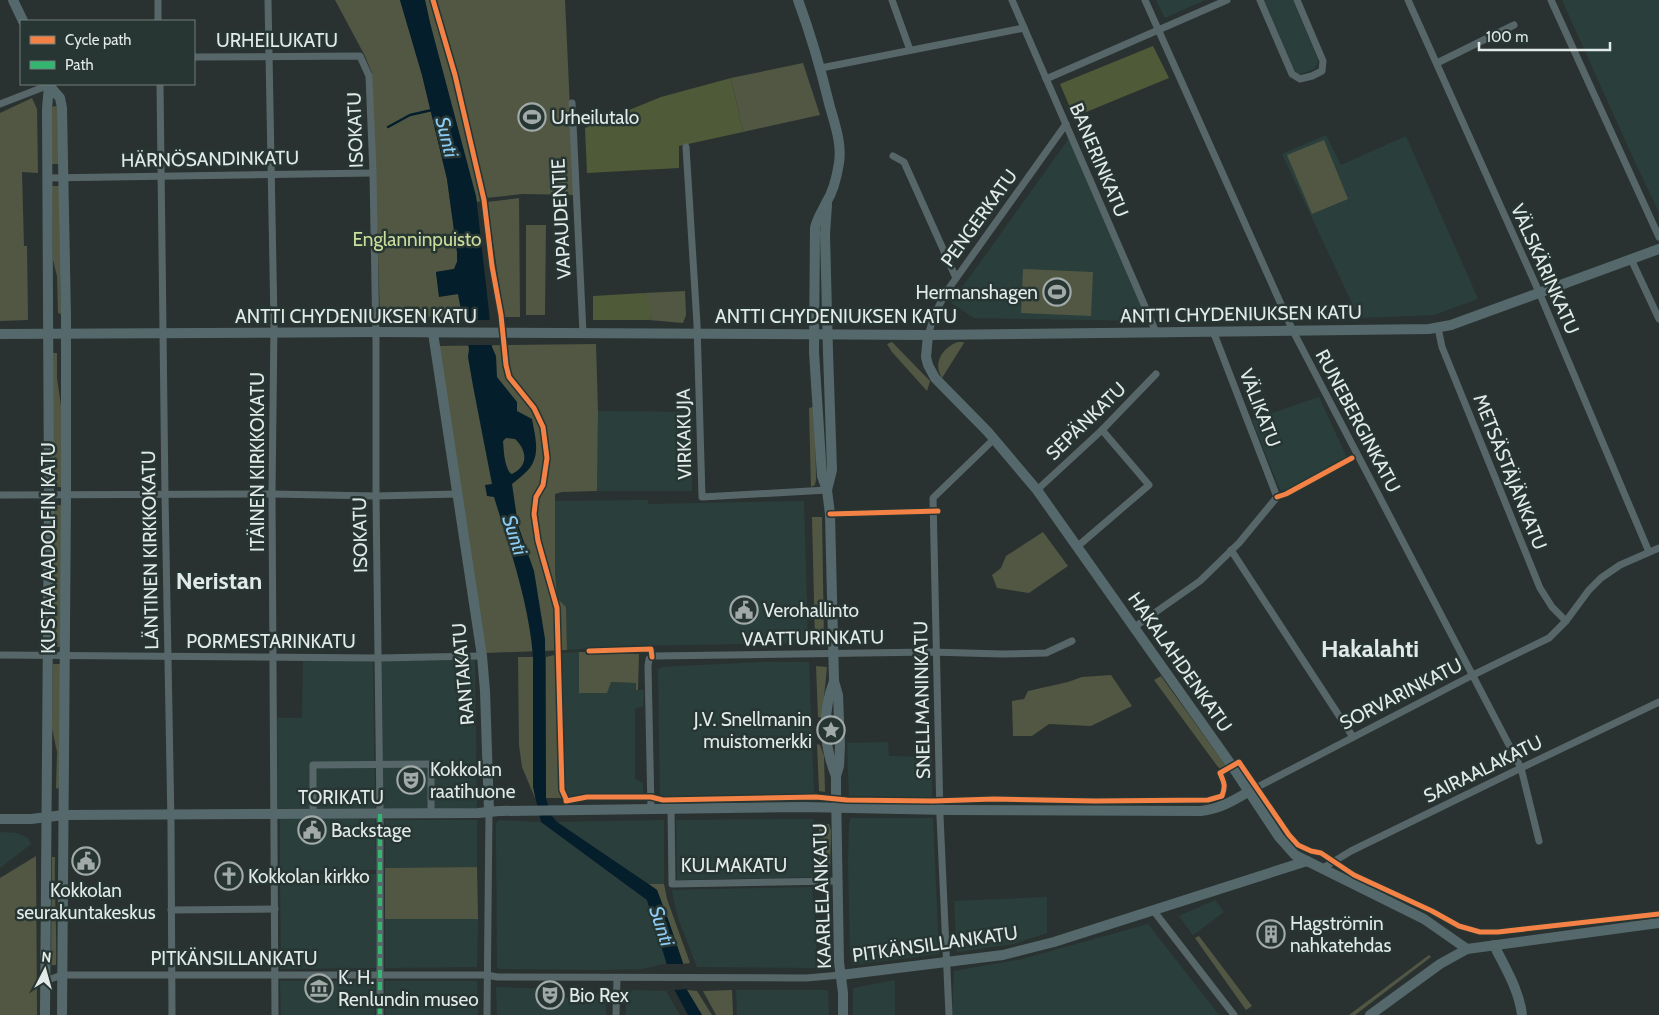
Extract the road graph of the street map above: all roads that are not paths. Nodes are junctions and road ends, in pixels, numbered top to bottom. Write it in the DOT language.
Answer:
graph roads {
  1 [pos="13,0"];
  2 [pos="158,0"];
  3 [pos="268,0"];
  4 [pos="798,0"];
  5 [pos="892,0"];
  6 [pos="1012,0"];
  7 [pos="1145,0"];
  8 [pos="1226,0"];
  9 [pos="1260,0"];
  10 [pos="1297,0"];
  11 [pos="1408,0"];
  12 [pos="1551,0"];
  13 [pos="23,20"];
  14 [pos="158,20"];
  15 [pos="1514,25"];
  16 [pos="1024,28"];
  17 [pos="1158,30"];
  18 [pos="910,50"];
  19 [pos="360,56"];
  20 [pos="195,57"];
  21 [pos="270,57"];
  22 [pos="1437,64"];
  23 [pos="820,68"];
  24 [pos="1046,79"];
  25 [pos="47,85"];
  26 [pos="49,85"];
  27 [pos="50,85"];
  28 [pos="160,85"];
  29 [pos="572,103"];
  30 [pos="0,104"];
  31 [pos="1066,124"];
  32 [pos="686,147"];
  33 [pos="893,156"];
  34 [pos="373,173"];
  35 [pos="272,174"];
  36 [pos="161,176"];
  37 [pos="64,177"];
  38 [pos="47,178"];
  39 [pos="827,202"];
  40 [pos="1659,237"];
  41 [pos="1659,249"];
  42 [pos="1631,259"];
  43 [pos="956,278"];
  44 [pos="1539,292"];
  45 [pos="1659,318"];
  46 [pos="1438,328"];
  47 [pos="1292,331"];
  48 [pos="376,332"];
  49 [pos="1156,332"];
  50 [pos="1213,332"];
  51 [pos="433,333"];
  52 [pos="583,333"];
  53 [pos="0,334"];
  54 [pos="48,334"];
  55 [pos="66,334"];
  56 [pos="163,334"];
  57 [pos="274,334"];
  58 [pos="698,334"];
  59 [pos="815,334"];
  60 [pos="828,334"];
  61 [pos="928,334"];
  62 [pos="1156,374"];
  63 [pos="1102,430"];
  64 [pos="994,439"];
  65 [pos="827,490"];
  66 [pos="1037,490"];
  67 [pos="272,494"];
  68 [pos="458,494"];
  69 [pos="0,495"];
  70 [pos="48,495"];
  71 [pos="66,495"];
  72 [pos="164,495"];
  73 [pos="376,496"];
  74 [pos="1078,546"];
  75 [pos="1659,548"];
  76 [pos="1231,550"];
  77 [pos="1649,552"];
  78 [pos="1566,621"];
  79 [pos="1133,628"];
  80 [pos="1072,641"];
  81 [pos="937,652"];
  82 [pos="834,654"];
  83 [pos="0,655"];
  84 [pos="48,655"];
  85 [pos="65,656"];
  86 [pos="482,656"];
  87 [pos="167,657"];
  88 [pos="274,658"];
  89 [pos="378,658"];
  90 [pos="1473,675"];
  91 [pos="834,681"];
  92 [pos="1659,702"];
  93 [pos="1353,737"];
  94 [pos="379,764"];
  95 [pos="1521,768"];
  96 [pos="836,776"];
  97 [pos="1248,792"];
  98 [pos="836,807"];
  99 [pos="671,808"];
  100 [pos="651,809"];
  101 [pos="940,810"];
  102 [pos="489,812"];
  103 [pos="274,814"];
  104 [pos="313,814"];
  105 [pos="380,814"];
  106 [pos="432,814"];
  107 [pos="64,815"];
  108 [pos="171,815"];
  109 [pos="47,817"];
  110 [pos="0,819"];
  111 [pos="1539,841"];
  112 [pos="1307,861"];
  113 [pos="1323,868"];
  114 [pos="838,881"];
  115 [pos="275,909"];
  116 [pos="171,910"];
  117 [pos="1153,910"];
  118 [pos="1659,923"];
  119 [pos="1494,945"];
  120 [pos="1467,949"];
  121 [pos="946,963"];
  122 [pos="487,974"];
  123 [pos="62,975"];
  124 [pos="172,975"];
  125 [pos="275,975"];
  126 [pos="380,975"];
  127 [pos="841,975"];
  128 [pos="617,978"];
  129 [pos="45,981"];
  130 [pos="45,1015"];
  131 [pos="62,1015"];
  132 [pos="172,1015"];
  133 [pos="275,1015"];
  134 [pos="380,1015"];
  135 [pos="487,1015"];
  136 [pos="616,1015"];
  137 [pos="844,1015"];
  138 [pos="949,1015"];
  139 [pos="1234,1015"];
  140 [pos="1370,1015"];
  141 [pos="1522,1015"];
  1 -- 13 [label="main road"];
  2 -- 14 [label="street"];
  3 -- 21 [label="street, ITÄINEN KIRKKOKATU"];
  4 -- 23 [label="main road, KAARLELANKATU"];
  5 -- 18 [label="street"];
  6 -- 16 [label="street, BANERINKATU"];
  7 -- 17 [label="street, RUNEBERGINKATU"];
  8 -- 17 [label="street"];
  9 -- 10 [label="street"];
  11 -- 22 [label="street, VÄLSKÄRINKATU"];
  12 -- 40 [label="street"];
  15 -- 22 [label="street"];
  16 -- 18 [label="street"];
  16 -- 24 [label="street, BANERINKATU"];
  17 -- 24 [label="street"];
  17 -- 47 [label="street, RUNEBERGINKATU"];
  18 -- 23 [label="street"];
  19 -- 21 [label="street, URHEILUKATU"];
  19 -- 34 [label="street, ISOKATU"];
  20 -- 21 [label="street, URHEILUKATU"];
  21 -- 35 [label="street, ITÄINEN KIRKKOKATU"];
  22 -- 44 [label="street, VÄLSKÄRINKATU"];
  23 -- 39 [label="main road, KAARLELANKATU"];
  24 -- 31 [label="street, BANERINKATU"];
  25 -- 30 [label="street"];
  26 -- 38 [label="main road, KUSTAA AADOLFIN KATU"];
  27 -- 37 [label="main road, KUSTAA AADOLFIN KATU"];
  28 -- 36 [label="street, LÄNTINEN KIRKKOKATU"];
  29 -- 52 [label="street, VAPAUDENTIE"];
  31 -- 43 [label="street, PENGERKATU"];
  31 -- 49 [label="street, BANERINKATU"];
  32 -- 58 [label="street"];
  33 -- 43 [label="street"];
  34 -- 35 [label="street, HÄRNÖSANDINKATU"];
  34 -- 48 [label="street, ISOKATU"];
  35 -- 36 [label="street, HÄRNÖSANDINKATU"];
  35 -- 57 [label="street, ITÄINEN KIRKKOKATU"];
  36 -- 37 [label="street, HÄRNÖSANDINKATU"];
  36 -- 56 [label="street, LÄNTINEN KIRKKOKATU"];
  37 -- 38 [label="street, HÄRNÖSANDINKATU"];
  37 -- 55 [label="main road, KUSTAA AADOLFIN KATU"];
  38 -- 54 [label="main road, KUSTAA AADOLFIN KATU"];
  39 -- 59 [label="main road, KAARLELANKATU"];
  39 -- 60 [label="main road, KAARLELANKATU"];
  41 -- 42 [label="main road, ANTTI CHYDENIUKSEN KATU"];
  42 -- 44 [label="main road, ANTTI CHYDENIUKSEN KATU"];
  42 -- 45 [label="street"];
  43 -- 61 [label="street, PENGERKATU"];
  44 -- 46 [label="main road, ANTTI CHYDENIUKSEN KATU"];
  44 -- 77 [label="street, VÄLSKÄRINKATU"];
  46 -- 47 [label="main road, ANTTI CHYDENIUKSEN KATU"];
  46 -- 78 [label="street, METSÄSTÄJÄNKATU"];
  47 -- 50 [label="main road, ANTTI CHYDENIUKSEN KATU"];
  47 -- 90 [label="street, RUNEBERGINKATU"];
  48 -- 51 [label="main road, ANTTI CHYDENIUKSEN KATU"];
  48 -- 57 [label="main road, ANTTI CHYDENIUKSEN KATU"];
  48 -- 73 [label="street, ISOKATU"];
  49 -- 50 [label="main road, ANTTI CHYDENIUKSEN KATU"];
  49 -- 61 [label="main road, ANTTI CHYDENIUKSEN KATU"];
  50 -- 76 [label="street, VÄLIKATU"];
  51 -- 52 [label="main road, ANTTI CHYDENIUKSEN KATU"];
  51 -- 68 [label="main road, RANTAKATU"];
  52 -- 58 [label="main road, ANTTI CHYDENIUKSEN KATU"];
  53 -- 54 [label="main road, ANTTI CHYDENIUKSEN KATU"];
  54 -- 55 [label="main road, ANTTI CHYDENIUKSEN KATU"];
  54 -- 70 [label="main road, KUSTAA AADOLFIN KATU"];
  55 -- 56 [label="main road, ANTTI CHYDENIUKSEN KATU"];
  55 -- 71 [label="main road, KUSTAA AADOLFIN KATU"];
  56 -- 57 [label="main road, ANTTI CHYDENIUKSEN KATU"];
  56 -- 72 [label="street, LÄNTINEN KIRKKOKATU"];
  57 -- 67 [label="street, ITÄINEN KIRKKOKATU"];
  58 -- 59 [label="main road, ANTTI CHYDENIUKSEN KATU"];
  58 -- 65 [label="street, VIRKAKUJA"];
  59 -- 60 [label="main road, ANTTI CHYDENIUKSEN KATU"];
  59 -- 65 [label="main road, KAARLELANKATU"];
  60 -- 61 [label="main road, ANTTI CHYDENIUKSEN KATU"];
  60 -- 65 [label="main road, KAARLELANKATU"];
  61 -- 64 [label="main road, HAKALAHDENKATU"];
  62 -- 63 [label="street, SEPÄNKATU"];
  63 -- 66 [label="street, SEPÄNKATU"];
  63 -- 74 [label="street"];
  64 -- 66 [label="main road, HAKALAHDENKATU"];
  64 -- 81 [label="street, SNELLMANINKATU"];
  65 -- 82 [label="main road, KAARLELANKATU"];
  66 -- 74 [label="main road, HAKALAHDENKATU"];
  67 -- 72 [label="street"];
  67 -- 73 [label="street"];
  67 -- 88 [label="street, ITÄINEN KIRKKOKATU"];
  68 -- 73 [label="street"];
  68 -- 86 [label="main road, RANTAKATU"];
  69 -- 70 [label="street"];
  70 -- 71 [label="street"];
  70 -- 84 [label="main road, KUSTAA AADOLFIN KATU"];
  71 -- 72 [label="street"];
  71 -- 85 [label="main road, KUSTAA AADOLFIN KATU"];
  72 -- 87 [label="street, LÄNTINEN KIRKKOKATU"];
  73 -- 89 [label="street, ISOKATU"];
  74 -- 79 [label="main road, HAKALAHDENKATU"];
  75 -- 77 [label="street, SORVARINKATU"];
  76 -- 79 [label="street"];
  76 -- 93 [label="street"];
  77 -- 78 [label="street, SORVARINKATU"];
  78 -- 90 [label="street, SORVARINKATU"];
  79 -- 97 [label="main road, HAKALAHDENKATU"];
  80 -- 81 [label="street, VAATTURINKATU"];
  81 -- 82 [label="street, VAATTURINKATU"];
  81 -- 101 [label="street, SNELLMANINKATU"];
  82 -- 91 [label="main road, KAARLELANKATU"];
  82 -- 100 [label="street, VAATTURINKATU"];
  83 -- 84 [label="street, PORMESTARINKATU"];
  84 -- 85 [label="street, PORMESTARINKATU"];
  84 -- 109 [label="main road, KUSTAA AADOLFIN KATU"];
  85 -- 87 [label="street, PORMESTARINKATU"];
  85 -- 107 [label="main road, KUSTAA AADOLFIN KATU"];
  86 -- 89 [label="street, PORMESTARINKATU"];
  86 -- 102 [label="main road, RANTAKATU"];
  87 -- 88 [label="street, PORMESTARINKATU"];
  87 -- 108 [label="street, LÄNTINEN KIRKKOKATU"];
  88 -- 89 [label="street, PORMESTARINKATU"];
  88 -- 103 [label="street, ITÄINEN KIRKKOKATU"];
  89 -- 94 [label="street, ISOKATU"];
  90 -- 93 [label="street, SORVARINKATU"];
  90 -- 95 [label="street, RUNEBERGINKATU"];
  91 -- 96 [label="main road, KAARLELANKATU"];
  91 -- 96 [label="main road, KAARLELANKATU"];
  92 -- 95 [label="street, SAIRAALAKATU"];
  93 -- 97 [label="street, SORVARINKATU"];
  94 -- 104 [label="street"];
  94 -- 105 [label="street, ISOKATU"];
  94 -- 106 [label="street"];
  95 -- 111 [label="street, RUNEBERGINKATU"];
  95 -- 113 [label="street, SAIRAALAKATU"];
  96 -- 98 [label="main road, KAARLELANKATU"];
  97 -- 101 [label="main road, TORIKATU"];
  97 -- 112 [label="main road, HAKALAHDENKATU"];
  98 -- 99 [label="main road, TORIKATU"];
  98 -- 101 [label="main road, TORIKATU"];
  98 -- 114 [label="main road, KAARLELANKATU"];
  99 -- 100 [label="main road, TORIKATU"];
  99 -- 114 [label="street, KULMAKATU"];
  100 -- 102 [label="main road, TORIKATU"];
  101 -- 121 [label="street, SNELLMANINKATU"];
  102 -- 106 [label="main road, TORIKATU"];
  102 -- 122 [label="street, RANTAKATU"];
  103 -- 104 [label="main road, TORIKATU"];
  103 -- 108 [label="main road, TORIKATU"];
  103 -- 115 [label="street, ITÄINEN KIRKKOKATU"];
  104 -- 105 [label="main road, TORIKATU"];
  105 -- 106 [label="main road, TORIKATU"];
  105 -- 126 [label="street, ISOKATU"];
  107 -- 108 [label="main road, TORIKATU"];
  107 -- 109 [label="main road, TORIKATU"];
  107 -- 123 [label="main road, KUSTAA AADOLFIN KATU"];
  108 -- 116 [label="street, LÄNTINEN KIRKKOKATU"];
  109 -- 110 [label="main road, TORIKATU"];
  109 -- 129 [label="main road, KUSTAA AADOLFIN KATU"];
  112 -- 113 [label="main road, HAKALAHDENKATU"];
  112 -- 117 [label="main road, PITKÄNSILLANKATU"];
  113 -- 120 [label="main road, HAKALAHDENKATU"];
  114 -- 127 [label="main road, KAARLELANKATU"];
  115 -- 116 [label="street"];
  115 -- 125 [label="street, ITÄINEN KIRKKOKATU"];
  116 -- 124 [label="street, LÄNTINEN KIRKKOKATU"];
  117 -- 121 [label="main road, PITKÄNSILLANKATU"];
  117 -- 139 [label="street"];
  118 -- 119 [label="main road"];
  119 -- 120 [label="main road"];
  119 -- 141 [label="main road"];
  120 -- 140 [label="main road"];
  121 -- 127 [label="main road, PITKÄNSILLANKATU"];
  121 -- 138 [label="street, SNELLMANINKATU"];
  122 -- 126 [label="street, PITKÄNSILLANKATU"];
  122 -- 128 [label="street, PITKÄNSILLANKATU"];
  122 -- 135 [label="street, RANTAKATU"];
  123 -- 124 [label="street, PITKÄNSILLANKATU"];
  123 -- 129 [label="street, PITKÄNSILLANKATU"];
  123 -- 131 [label="main road, KUSTAA AADOLFIN KATU"];
  124 -- 125 [label="street, PITKÄNSILLANKATU"];
  124 -- 132 [label="street, LÄNTINEN KIRKKOKATU"];
  125 -- 126 [label="street, PITKÄNSILLANKATU"];
  125 -- 133 [label="street, ITÄINEN KIRKKOKATU"];
  126 -- 134 [label="street, ISOKATU"];
  127 -- 128 [label="street, PITKÄNSILLANKATU"];
  127 -- 137 [label="main road, KAARLELANKATU"];
  128 -- 136 [label="street"];
  129 -- 130 [label="main road, KUSTAA AADOLFIN KATU"];
}
